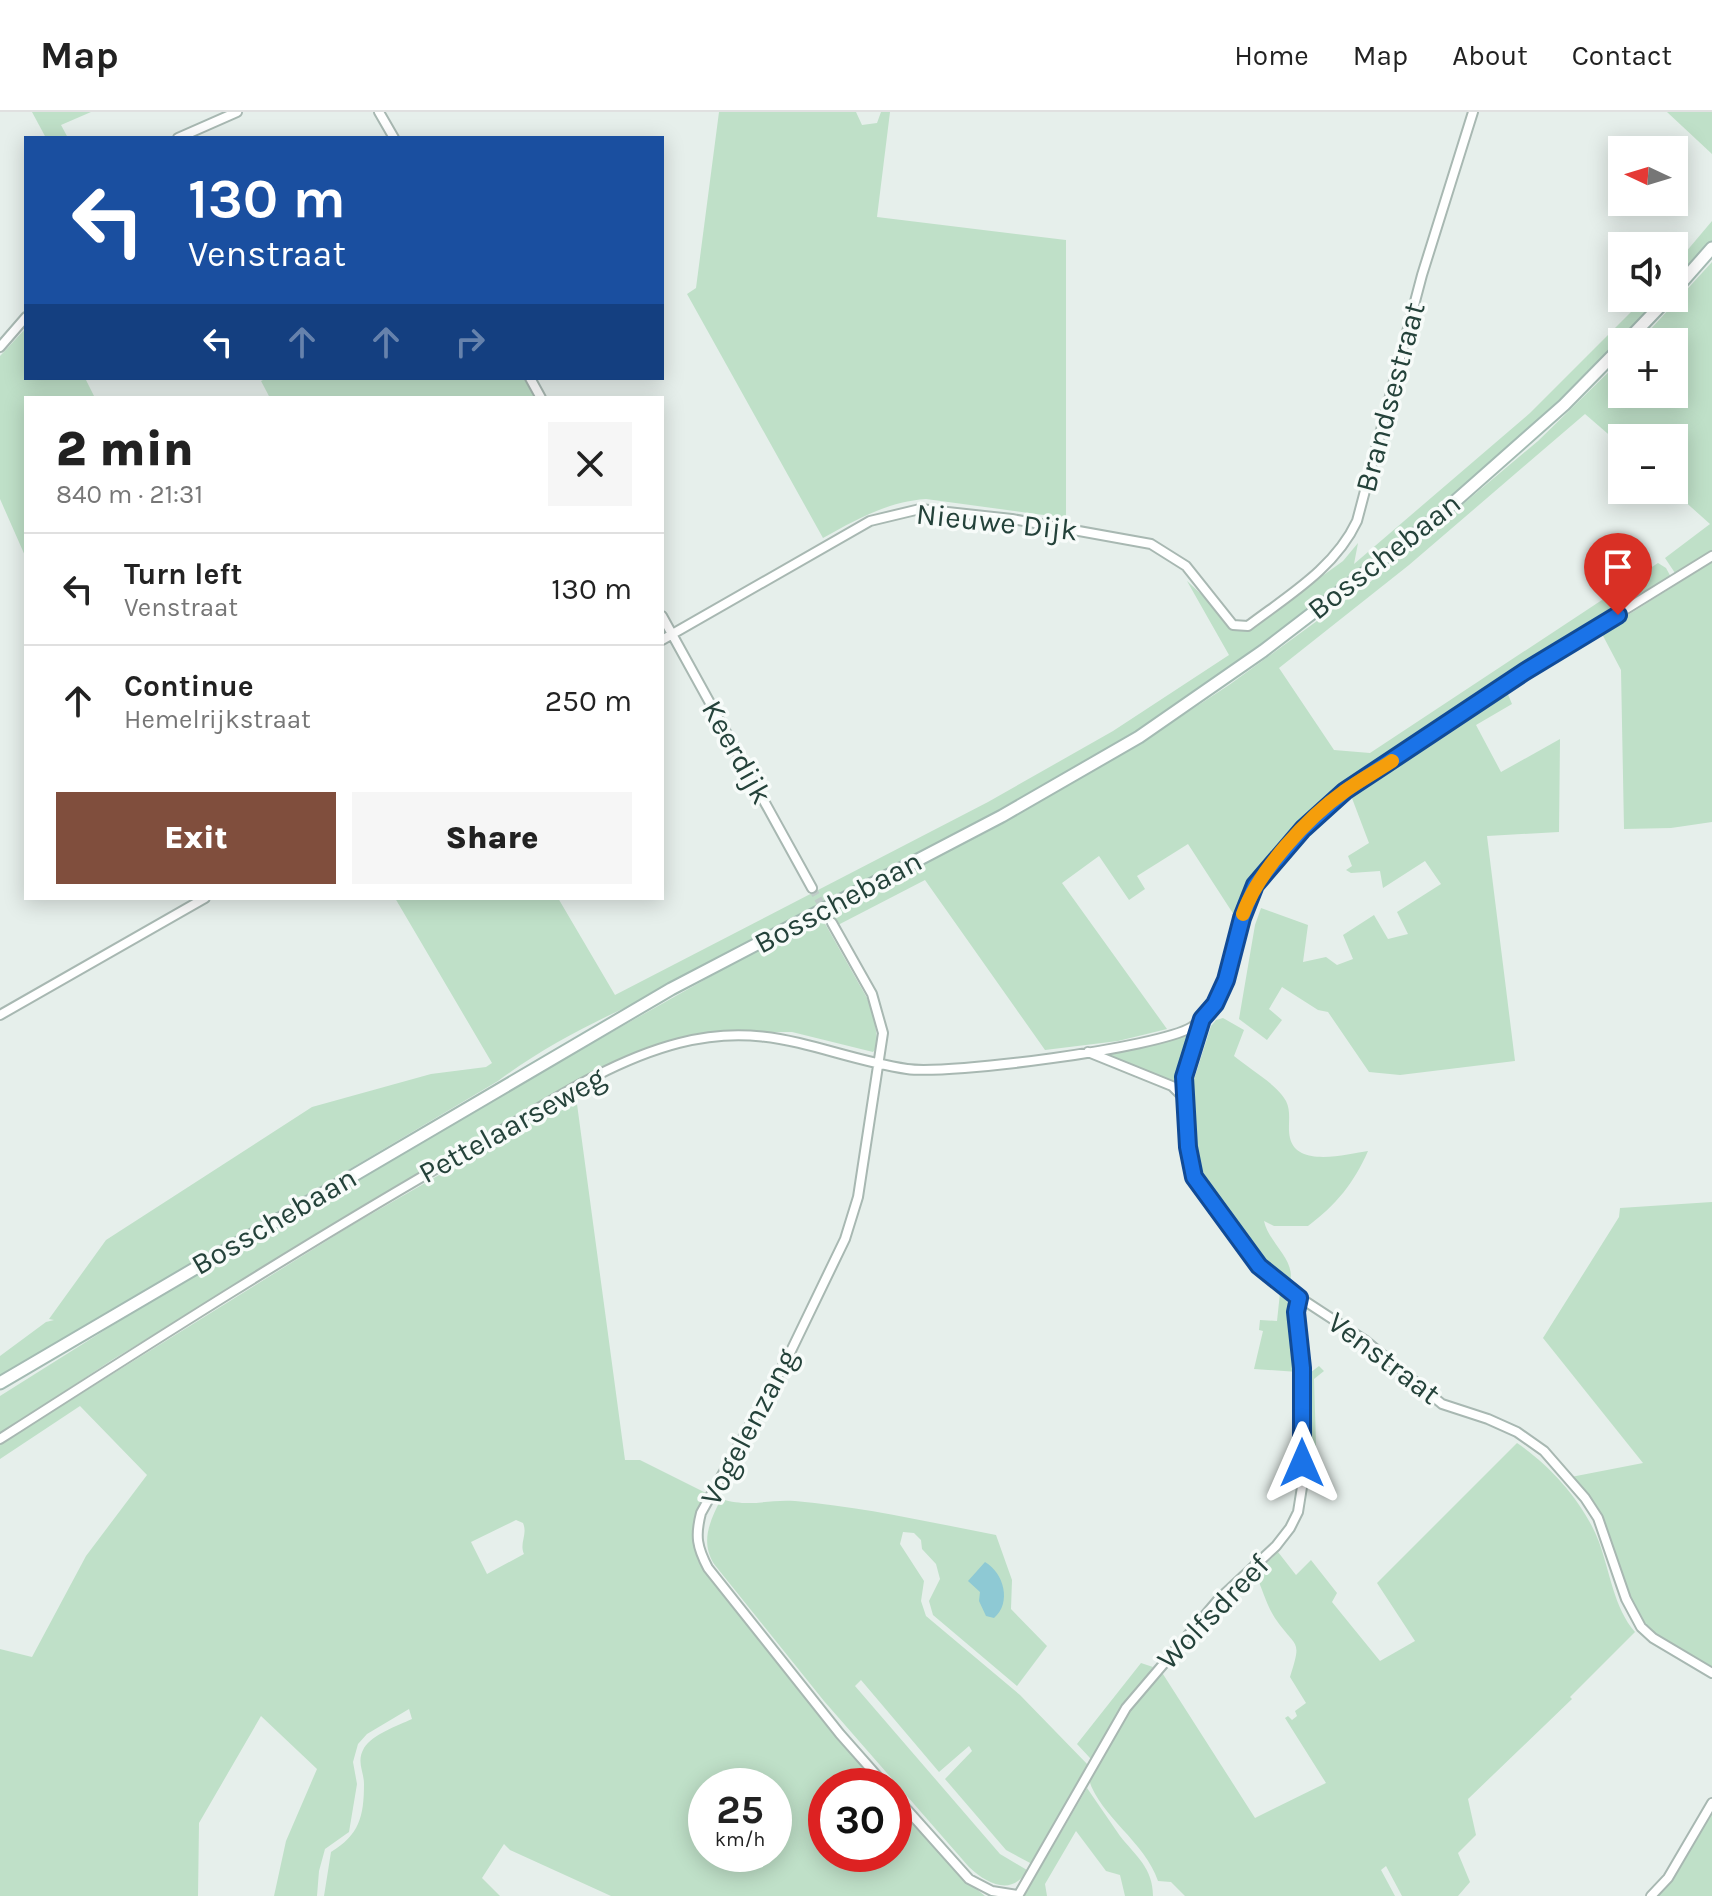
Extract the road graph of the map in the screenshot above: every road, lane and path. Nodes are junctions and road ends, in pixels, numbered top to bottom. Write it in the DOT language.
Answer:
graph roads {
  1 [pos="237,112"];
  2 [pos="379,112"];
  3 [pos="1473,112"];
  4 [pos="183,136"];
  5 [pos="393,136"];
  6 [pos="1712,248"];
  7 [pos="1688,275"];
  8 [pos="1655,312"];
  9 [pos="24,319"];
  10 [pos="1639,328"];
  11 [pos="0,347"];
  12 [pos="1608,360"];
  13 [pos="1712,556"];
  14 [pos="664,620"];
  15 [pos="1233,625"];
  16 [pos="672,634"];
  17 [pos="664,639"];
  18 [pos="812,888"];
  19 [pos="201,900"];
  20 [pos="832,923"];
  21 [pos="0,1015"];
  22 [pos="1202,1019"];
  23 [pos="1087,1051"];
  24 [pos="880,1063"];
  25 [pos="1184,1099"];
  26 [pos="1299,1298"];
  27 [pos="0,1383"];
  28 [pos="0,1439"];
  29 [pos="1712,1673"];
  30 [pos="870,1768"];
  31 [pos="1712,1803"];
  32 [pos="912,1815"];
  33 [pos="1018,1896"];
  34 [pos="1651,1896"];
  1 -- 4 [label="street"];
  2 -- 5 [label="street"];
  3 -- 15 [label="street, Brandsestraat"];
  6 -- 7 [label="main road"];
  8 -- 10 [label="main road, Bosschebaan"];
  9 -- 11 [label="street"];
  12 -- 27 [label="main road, Bosschebaan"];
  13 -- 22 [label="street, Venstraat"];
  14 -- 16 [label="street, Keerdijk"];
  15 -- 16 [label="street, Nieuwe Dijk"];
  16 -- 17 [label="street, Nieuwe Dijk"];
  16 -- 18 [label="street, Keerdijk"];
  19 -- 21 [label="street"];
  20 -- 24 [label="street"];
  22 -- 23 [label="street, Pettelaarseweg"];
  22 -- 25 [label="street, Venstraat"];
  23 -- 24 [label="street, Pettelaarseweg"];
  23 -- 25 [label="street"];
  24 -- 28 [label="street, Pettelaarseweg"];
  24 -- 30 [label="street, Vogelenzang"];
  25 -- 26 [label="street, Venstraat"];
  26 -- 29 [label="street, Venstraat"];
  26 -- 33 [label="street, Wolfsdreef"];
  31 -- 34 [label="street"];
  32 -- 33 [label="street"];
}
